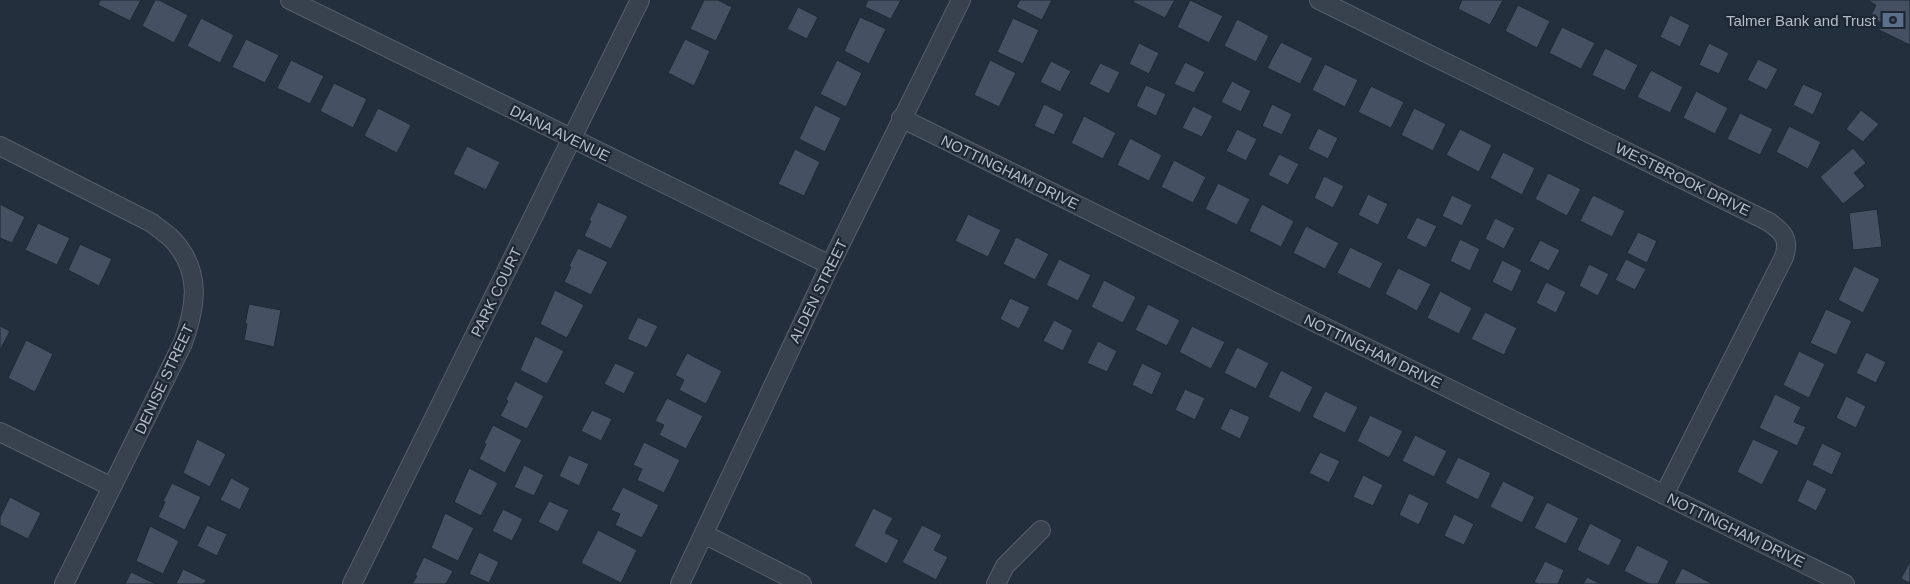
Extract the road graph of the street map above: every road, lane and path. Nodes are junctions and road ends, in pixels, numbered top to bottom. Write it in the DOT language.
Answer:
graph roads {
  1 [pos="290,0"];
  2 [pos="640,0"];
  3 [pos="961,0"];
  4 [pos="1319,0"];
  5 [pos="901,118"];
  6 [pos="571,139"];
  7 [pos="0,146"];
  8 [pos="830,265"];
  9 [pos="0,432"];
  10 [pos="112,487"];
  11 [pos="1664,495"];
  12 [pos="1041,530"];
  13 [pos="704,534"];
  14 [pos="64,584"];
  15 [pos="352,584"];
  16 [pos="680,584"];
  17 [pos="802,584"];
  18 [pos="996,584"];
  19 [pos="1845,584"];
  1 -- 6 [label="street, DIANA AVENUE"];
  2 -- 6 [label="street, PARK COURT"];
  3 -- 5 [label="street, ALDEN STREET"];
  4 -- 11 [label="street, WESTBROOK DRIVE"];
  5 -- 8 [label="street, ALDEN STREET"];
  5 -- 11 [label="street, NOTTINGHAM DRIVE"];
  6 -- 8 [label="street, DIANA AVENUE"];
  6 -- 15 [label="street, PARK COURT"];
  7 -- 10 [label="street, DENISE STREET"];
  8 -- 13 [label="street, ALDEN STREET"];
  9 -- 10 [label="street"];
  10 -- 14 [label="street, DENISE STREET"];
  11 -- 19 [label="street, NOTTINGHAM DRIVE"];
  12 -- 18 [label="street"];
  13 -- 16 [label="street, ALDEN STREET"];
  13 -- 17 [label="street"];
}
